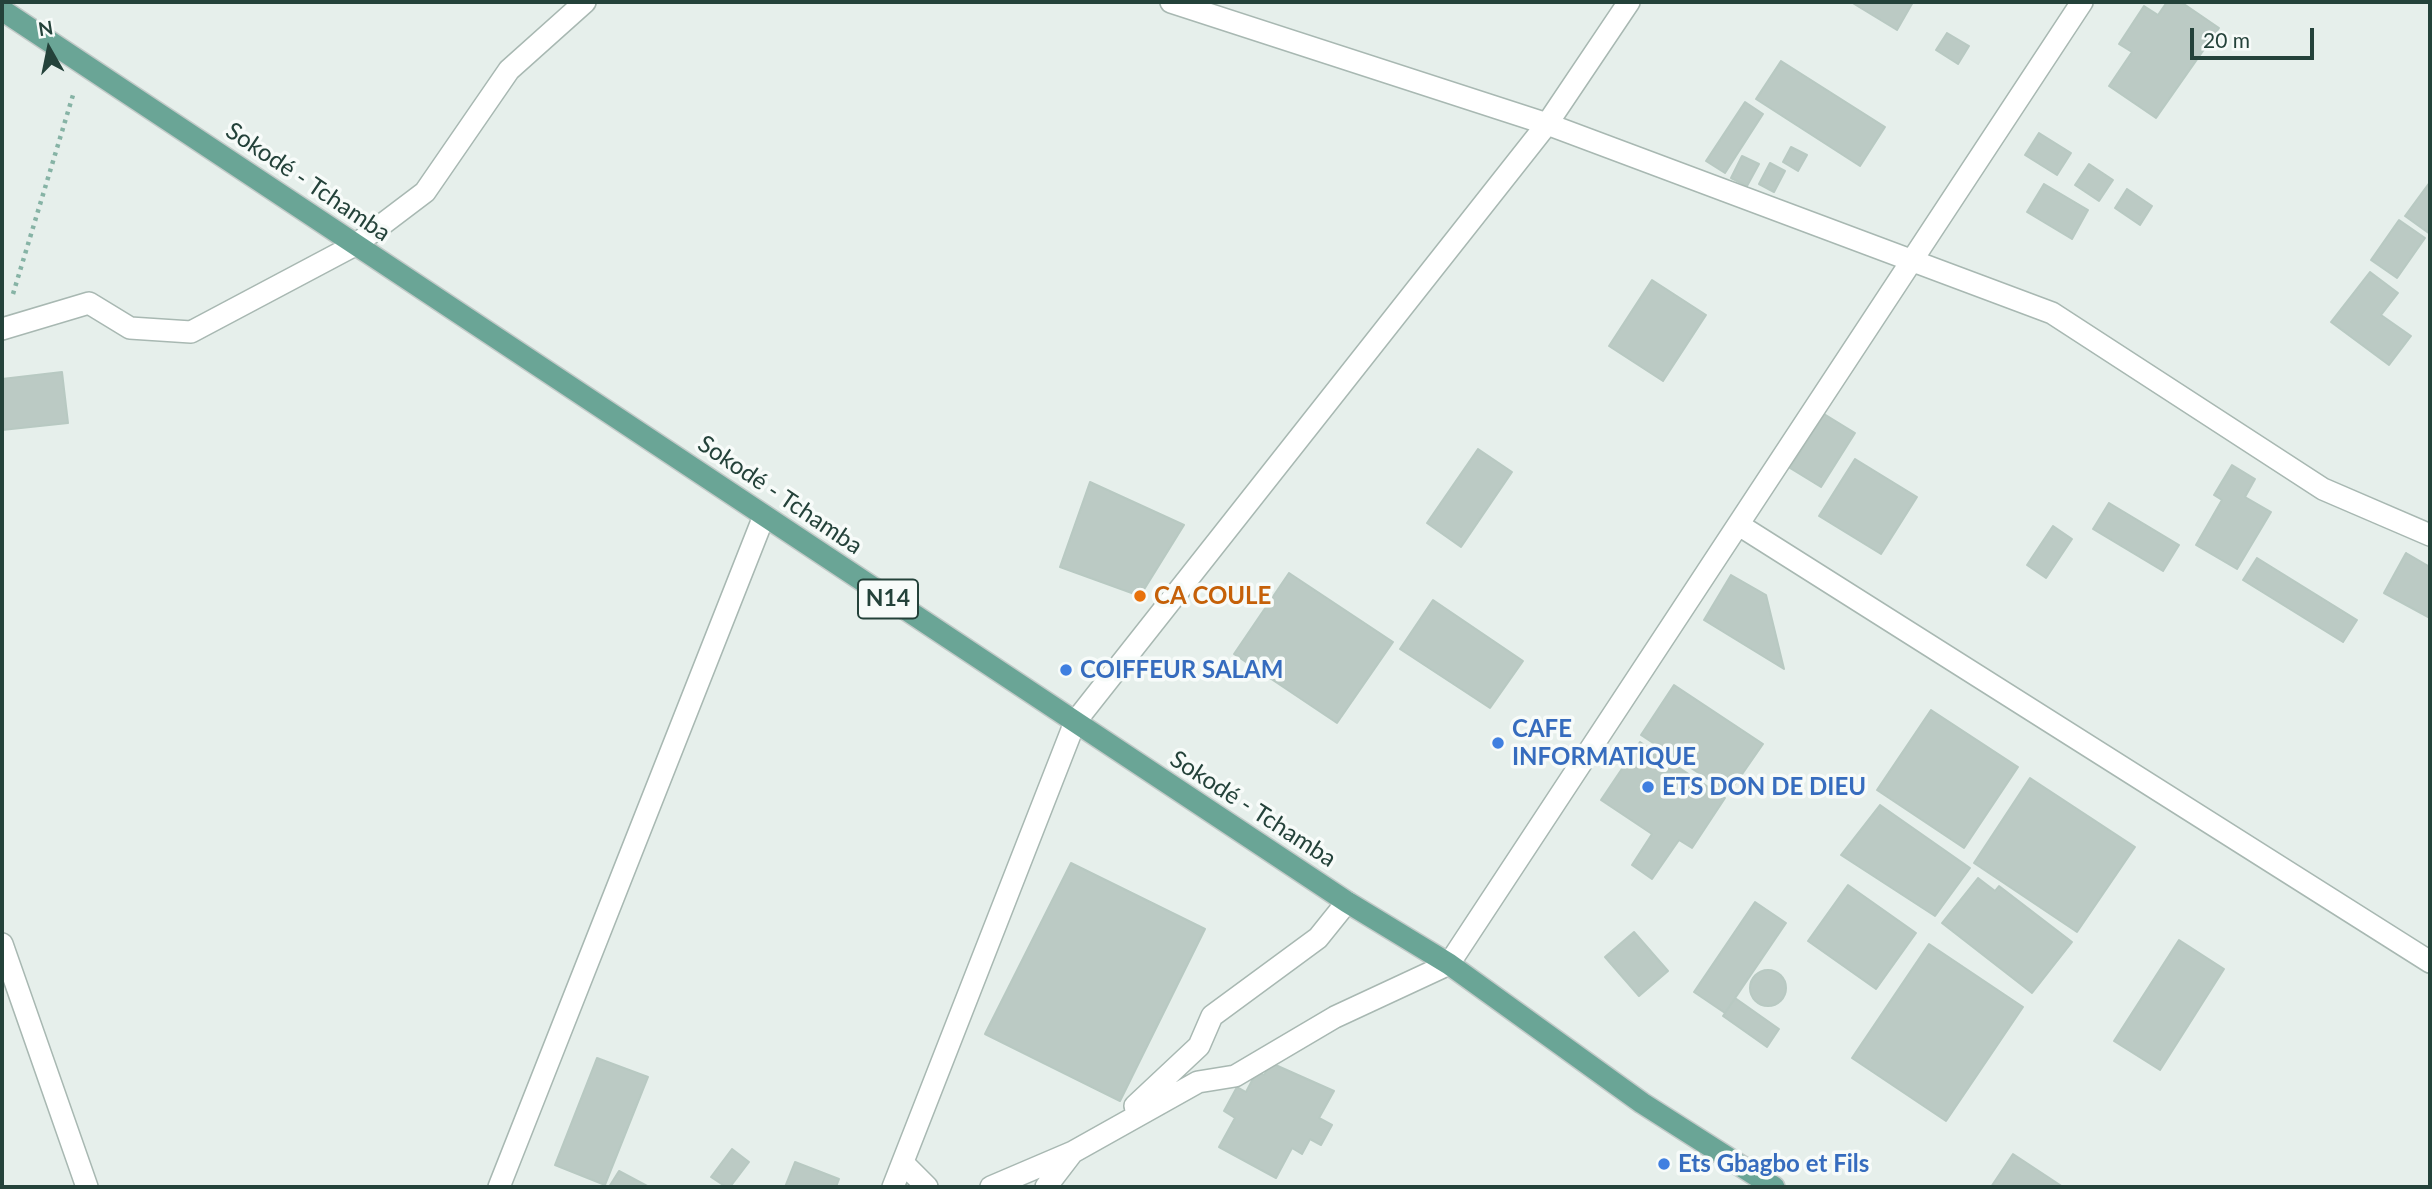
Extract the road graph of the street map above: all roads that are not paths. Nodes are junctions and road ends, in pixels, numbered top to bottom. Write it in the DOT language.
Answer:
graph roads {
  1 [pos="585,2"];
  2 [pos="1171,2"];
  3 [pos="1629,2"];
  4 [pos="2082,2"];
  5 [pos="2,10"];
  6 [pos="1547,124"];
  7 [pos="355,245"];
  8 [pos="1912,263"];
  9 [pos="2,329"];
  10 [pos="764,516"];
  11 [pos="1739,525"];
  12 [pos="2430,535"];
  13 [pos="1075,722"];
  14 [pos="1347,902"];
  15 [pos="2,944"];
  16 [pos="2430,962"];
  17 [pos="1449,964"];
  18 [pos="1073,1152"];
  19 [pos="903,1163"];
  20 [pos="87,1187"];
  21 [pos="499,1187"];
  22 [pos="893,1187"];
  23 [pos="927,1187"];
  24 [pos="991,1187"];
  25 [pos="1046,1187"];
  26 [pos="1774,1187"];
  1 -- 7 [label="street"];
  2 -- 6 [label="street"];
  3 -- 6 [label="street"];
  4 -- 8 [label="street"];
  5 -- 7 [label="main road, Sokodé - Tchamba / N14"];
  6 -- 8 [label="street"];
  6 -- 13 [label="street"];
  7 -- 9 [label="street"];
  7 -- 10 [label="main road, Sokodé - Tchamba / N14"];
  8 -- 11 [label="street"];
  8 -- 12 [label="street"];
  10 -- 13 [label="main road, Sokodé - Tchamba / N14"];
  10 -- 21 [label="street"];
  11 -- 16 [label="street"];
  11 -- 17 [label="street"];
  13 -- 14 [label="main road, Sokodé - Tchamba / N14"];
  13 -- 19 [label="street"];
  14 -- 17 [label="main road, Sokodé - Tchamba / N14"];
  14 -- 18 [label="street"];
  15 -- 20 [label="street"];
  17 -- 18 [label="street"];
  17 -- 26 [label="main road, Sokodé - Tchamba / N14"];
  18 -- 24 [label="street"];
  18 -- 25 [label="street"];
  19 -- 22 [label="street"];
  19 -- 23 [label="street"];
}
